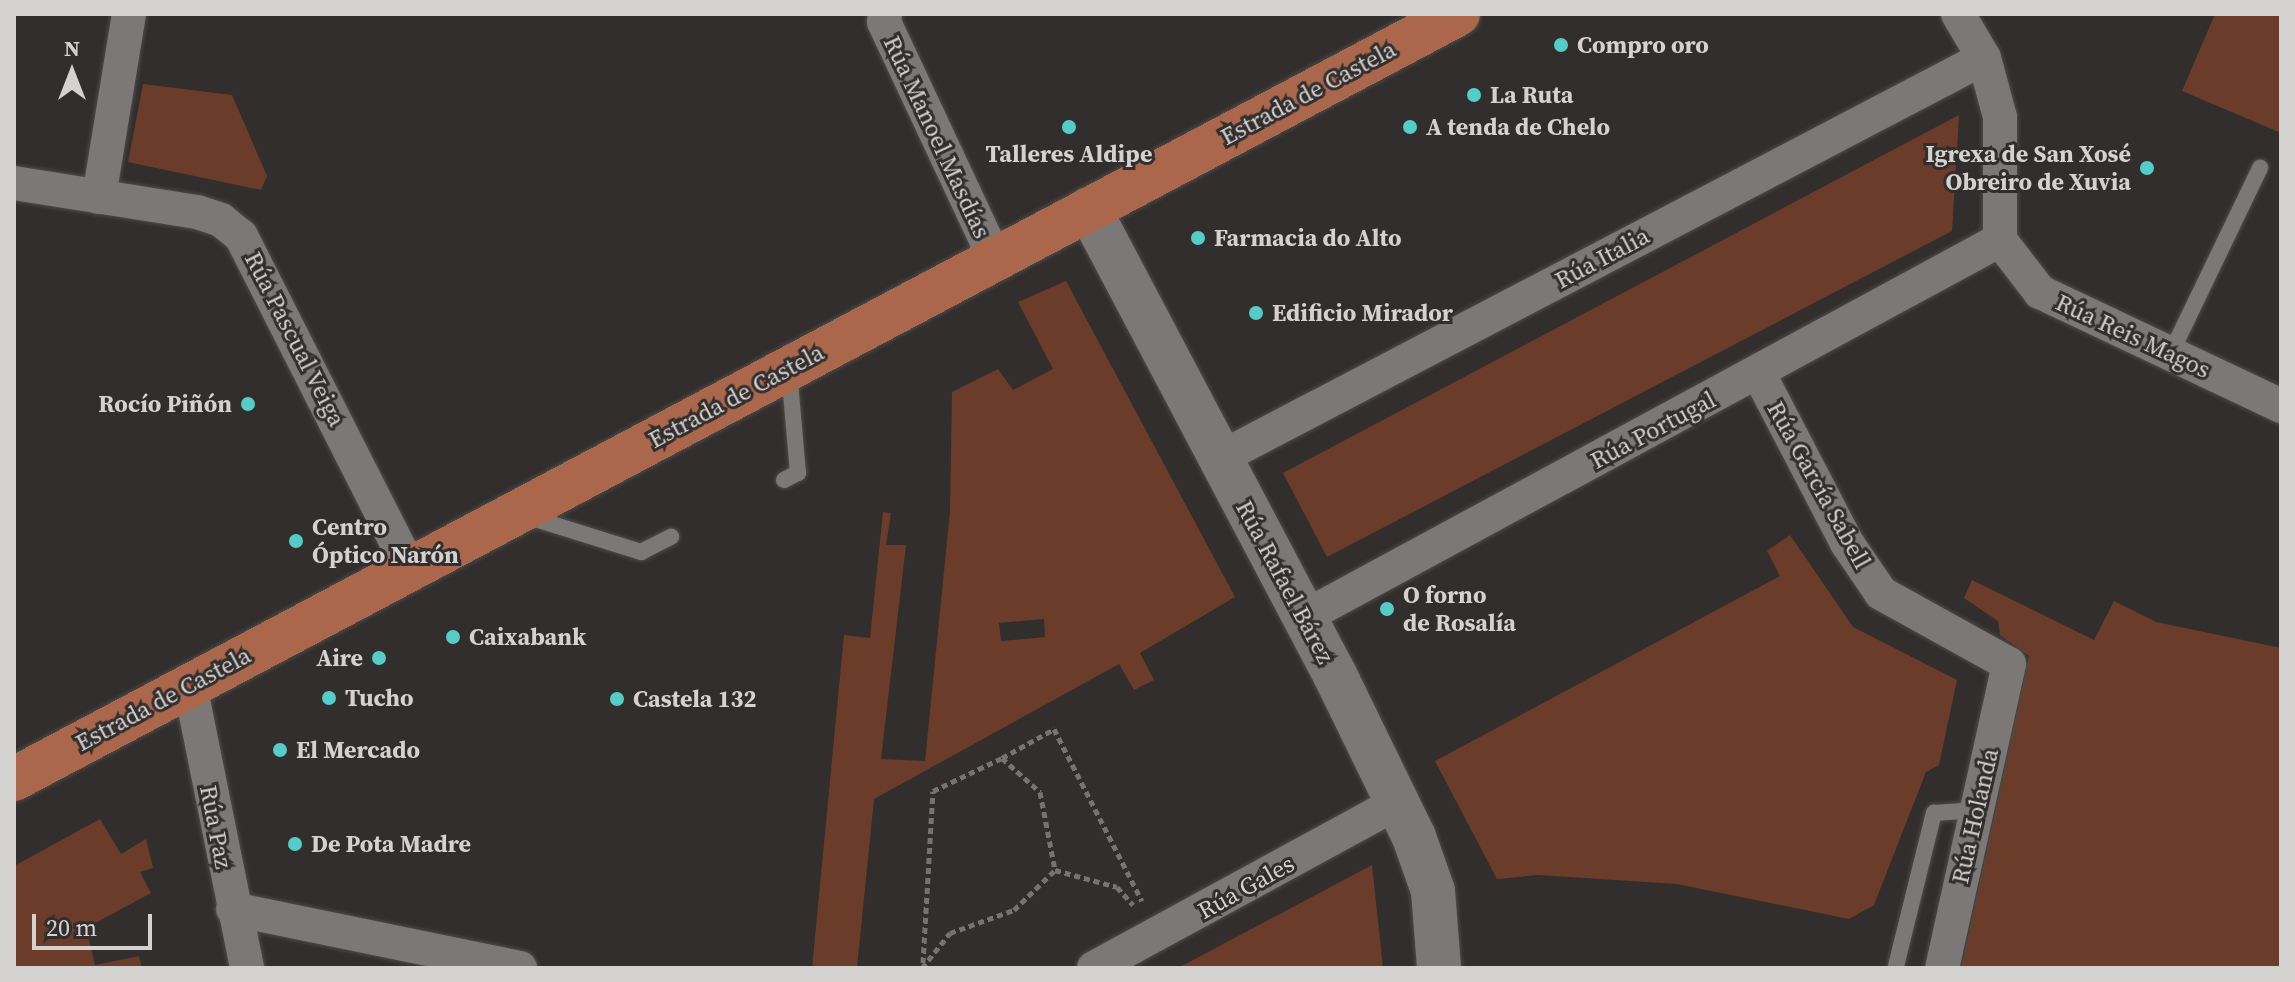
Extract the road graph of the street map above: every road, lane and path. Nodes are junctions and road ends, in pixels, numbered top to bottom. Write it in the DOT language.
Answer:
graph roads {
  1 [pos="129,14"];
  2 [pos="885,14"];
  3 [pos="1458,14"];
  4 [pos="1958,14"];
  5 [pos="1984,58"];
  6 [pos="2260,168"];
  7 [pos="14,183"];
  8 [pos="99,197"];
  9 [pos="1089,209"];
  10 [pos="2000,240"];
  11 [pos="995,259"];
  12 [pos="2170,355"];
  13 [pos="789,368"];
  14 [pos="1759,374"];
  15 [pos="2281,406"];
  16 [pos="1220,458"];
  17 [pos="784,480"];
  18 [pos="517,512"];
  19 [pos="671,537"];
  20 [pos="410,569"];
  21 [pos="1304,617"];
  22 [pos="2009,664"];
  23 [pos="190,685"];
  24 [pos="1002,758"];
  25 [pos="14,779"];
  26 [pos="1397,803"];
  27 [pos="1977,810"];
  28 [pos="1055,870"];
  29 [pos="233,909"];
  30 [pos="1145,949"];
  31 [pos="923,966"];
  32 [pos="1896,966"];
  33 [pos="247,968"];
  34 [pos="520,968"];
  35 [pos="1094,968"];
  36 [pos="1439,968"];
  37 [pos="1942,968"];
  1 -- 8 [label="street"];
  2 -- 11 [label="street, Rúa Manoel Masdías"];
  3 -- 9 [label="main road, Estrada de Castela"];
  4 -- 5 [label="street"];
  5 -- 10 [label="street"];
  5 -- 16 [label="street, Rúa Italia"];
  6 -- 12 [label="lane"];
  7 -- 8 [label="street, Rúa Pascual Veiga"];
  8 -- 20 [label="street, Rúa Pascual Veiga"];
  9 -- 11 [label="main road, Estrada de Castela"];
  9 -- 16 [label="street, Rúa Rafael Bárez"];
  10 -- 12 [label="street, Rúa Reis Magos"];
  10 -- 14 [label="street, Rúa Portugal"];
  11 -- 13 [label="main road, Estrada de Castela"];
  12 -- 15 [label="street, Rúa Reis Magos"];
  13 -- 17 [label="lane"];
  13 -- 18 [label="main road, Estrada de Castela"];
  14 -- 21 [label="street, Rúa Portugal"];
  14 -- 22 [label="street, Rúa García Sabell"];
  16 -- 21 [label="street, Rúa Rafael Bárez"];
  18 -- 19 [label="lane"];
  18 -- 20 [label="main road, Estrada de Castela"];
  20 -- 23 [label="main road, Estrada de Castela"];
  21 -- 26 [label="street, Rúa Rafael Bárez"];
  22 -- 27 [label="street, Rúa Holanda"];
  23 -- 25 [label="main road, Estrada de Castela"];
  23 -- 29 [label="street, Rúa Paz"];
  24 -- 28 [label="path"];
  24 -- 30 [label="path"];
  24 -- 31 [label="path"];
  26 -- 30 [label="street, Rúa Gales"];
  26 -- 36 [label="street, Rúa Rafael Bárez"];
  27 -- 32 [label="lane"];
  27 -- 37 [label="street, Rúa Holanda"];
  28 -- 30 [label="path"];
  28 -- 31 [label="path"];
  29 -- 33 [label="street, Rúa Paz"];
  29 -- 34 [label="street"];
  30 -- 35 [label="street, Rúa Gales"];
}
